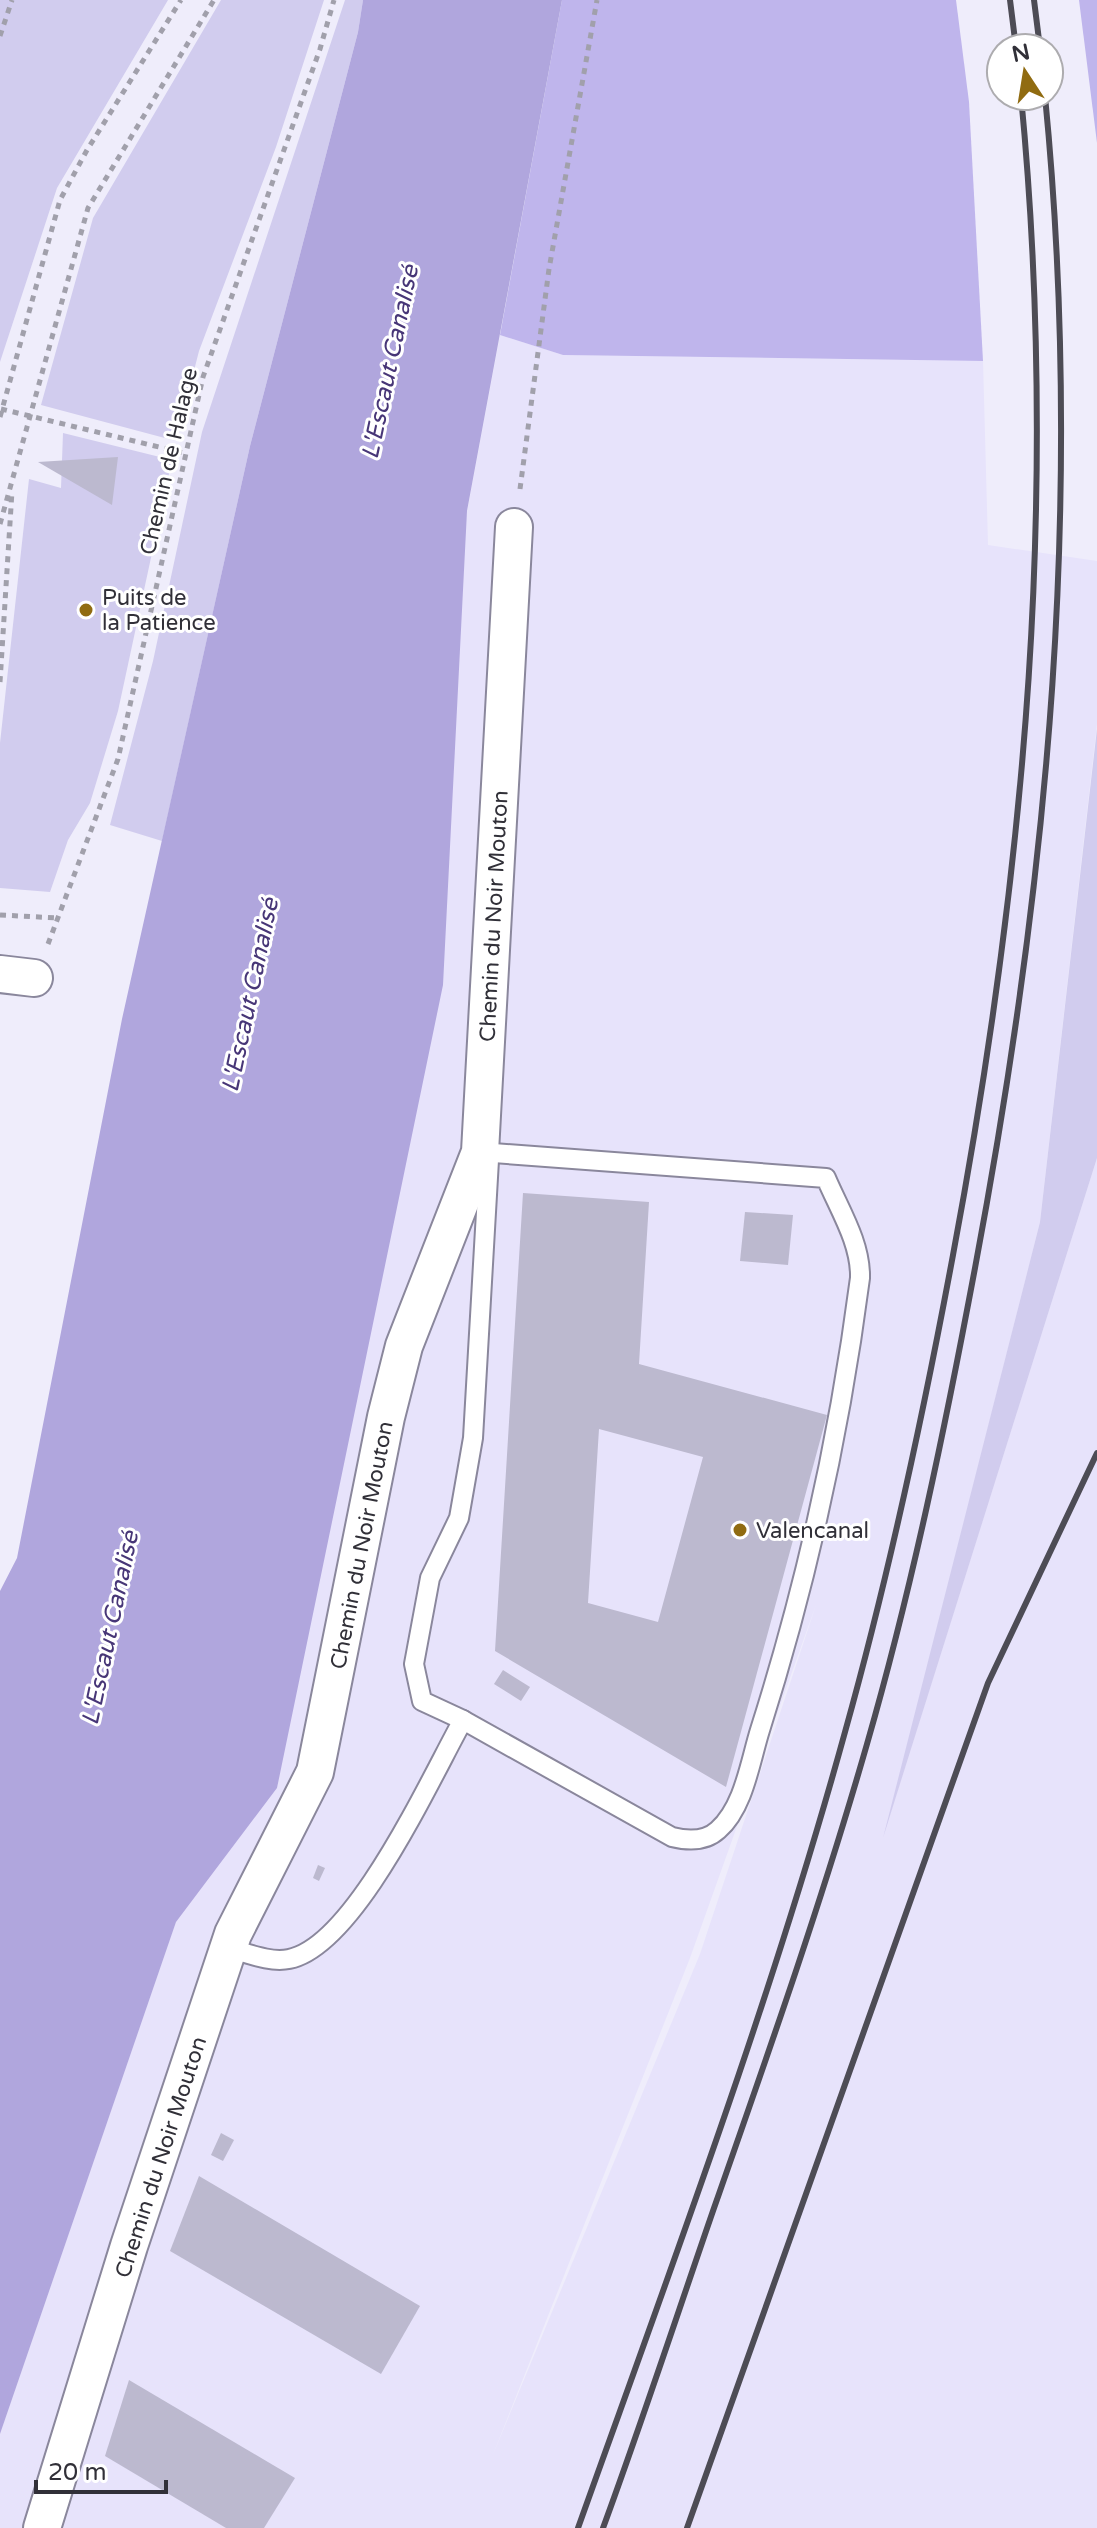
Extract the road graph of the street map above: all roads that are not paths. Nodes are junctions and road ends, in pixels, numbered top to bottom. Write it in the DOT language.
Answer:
graph roads {
  1 [pos="514,527"];
  2 [pos="485,1152"];
  3 [pos="463,1720"];
  4 [pos="228,1948"];
  5 [pos="42,2528"];
  1 -- 2 [label="street, Chemin du Noir Mouton"];
  2 -- 3 [label="lane"];
  2 -- 3 [label="lane"];
  2 -- 4 [label="street, Chemin du Noir Mouton"];
  3 -- 4 [label="lane"];
  4 -- 5 [label="street, Chemin du Noir Mouton"];
}
